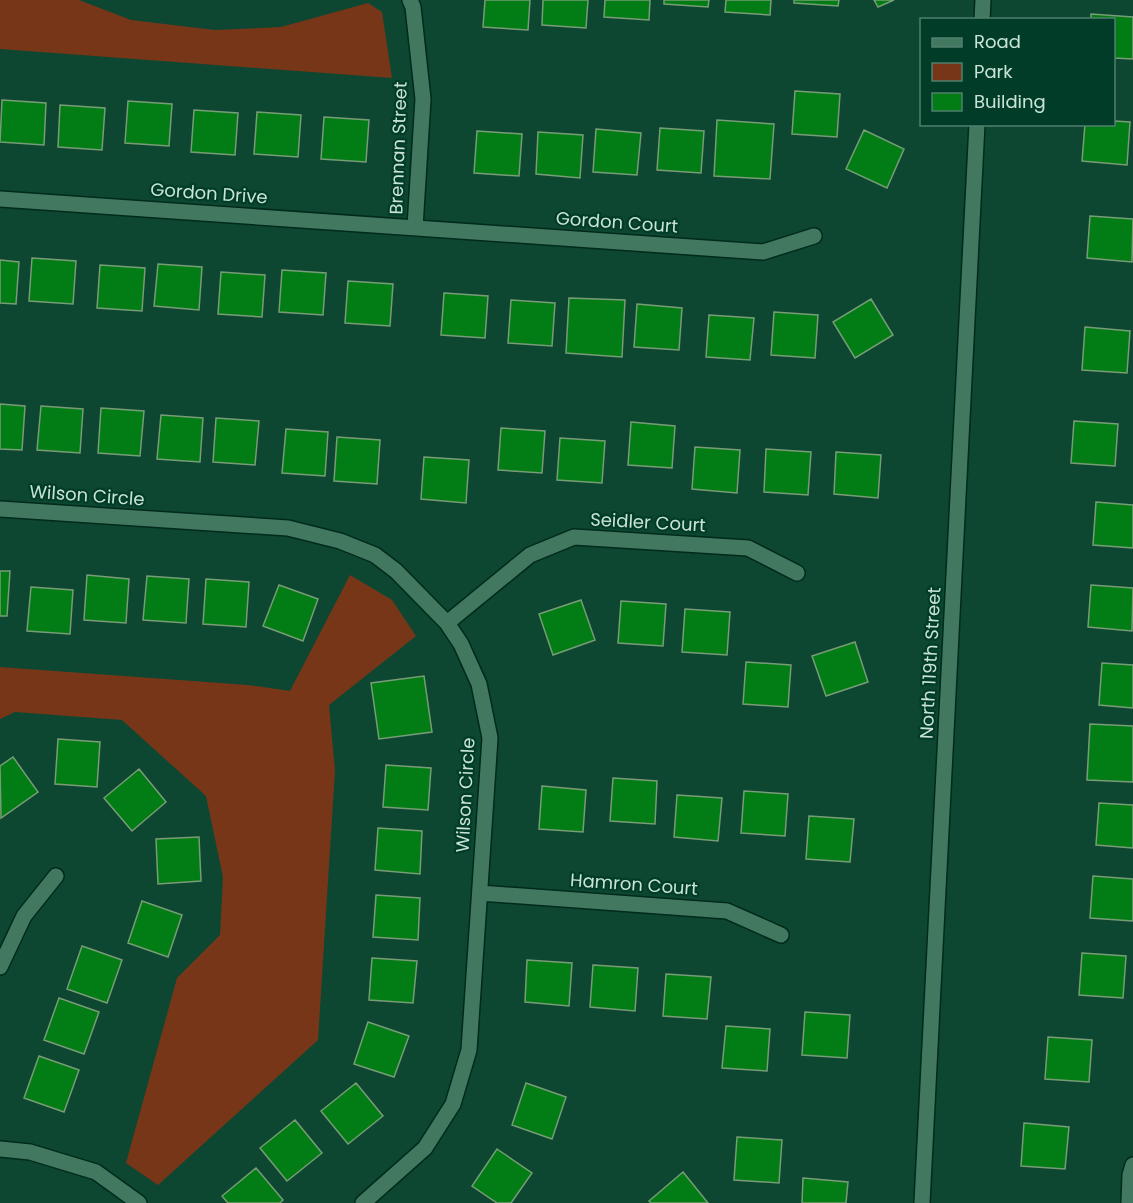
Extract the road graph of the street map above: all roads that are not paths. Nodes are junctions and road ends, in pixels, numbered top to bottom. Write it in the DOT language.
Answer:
graph roads {
  1 [pos="410,0"];
  2 [pos="983,0"];
  3 [pos="982,18"];
  4 [pos="977,126"];
  5 [pos="0,199"];
  6 [pos="416,227"];
  7 [pos="814,236"];
  8 [pos="0,509"];
  9 [pos="797,573"];
  10 [pos="447,623"];
  11 [pos="56,876"];
  12 [pos="480,893"];
  13 [pos="781,934"];
  14 [pos="0,967"];
  15 [pos="0,1149"];
  16 [pos="1133,1165"];
  17 [pos="140,1203"];
  18 [pos="363,1203"];
  19 [pos="922,1203"];
  20 [pos="1129,1203"];
  1 -- 6 [label="street, Brennan Street"];
  2 -- 3 [label="street"];
  4 -- 19 [label="street, North 119th Street"];
  5 -- 6 [label="street, Gordon Drive"];
  6 -- 7 [label="street, Gordon Court"];
  8 -- 10 [label="street, Wilson Circle"];
  9 -- 10 [label="street, Seidler Court"];
  10 -- 12 [label="street, Wilson Circle"];
  11 -- 14 [label="street"];
  12 -- 13 [label="street, Hamron Court"];
  12 -- 18 [label="street, Wilson Circle"];
  15 -- 17 [label="street"];
  16 -- 20 [label="street"];
}
